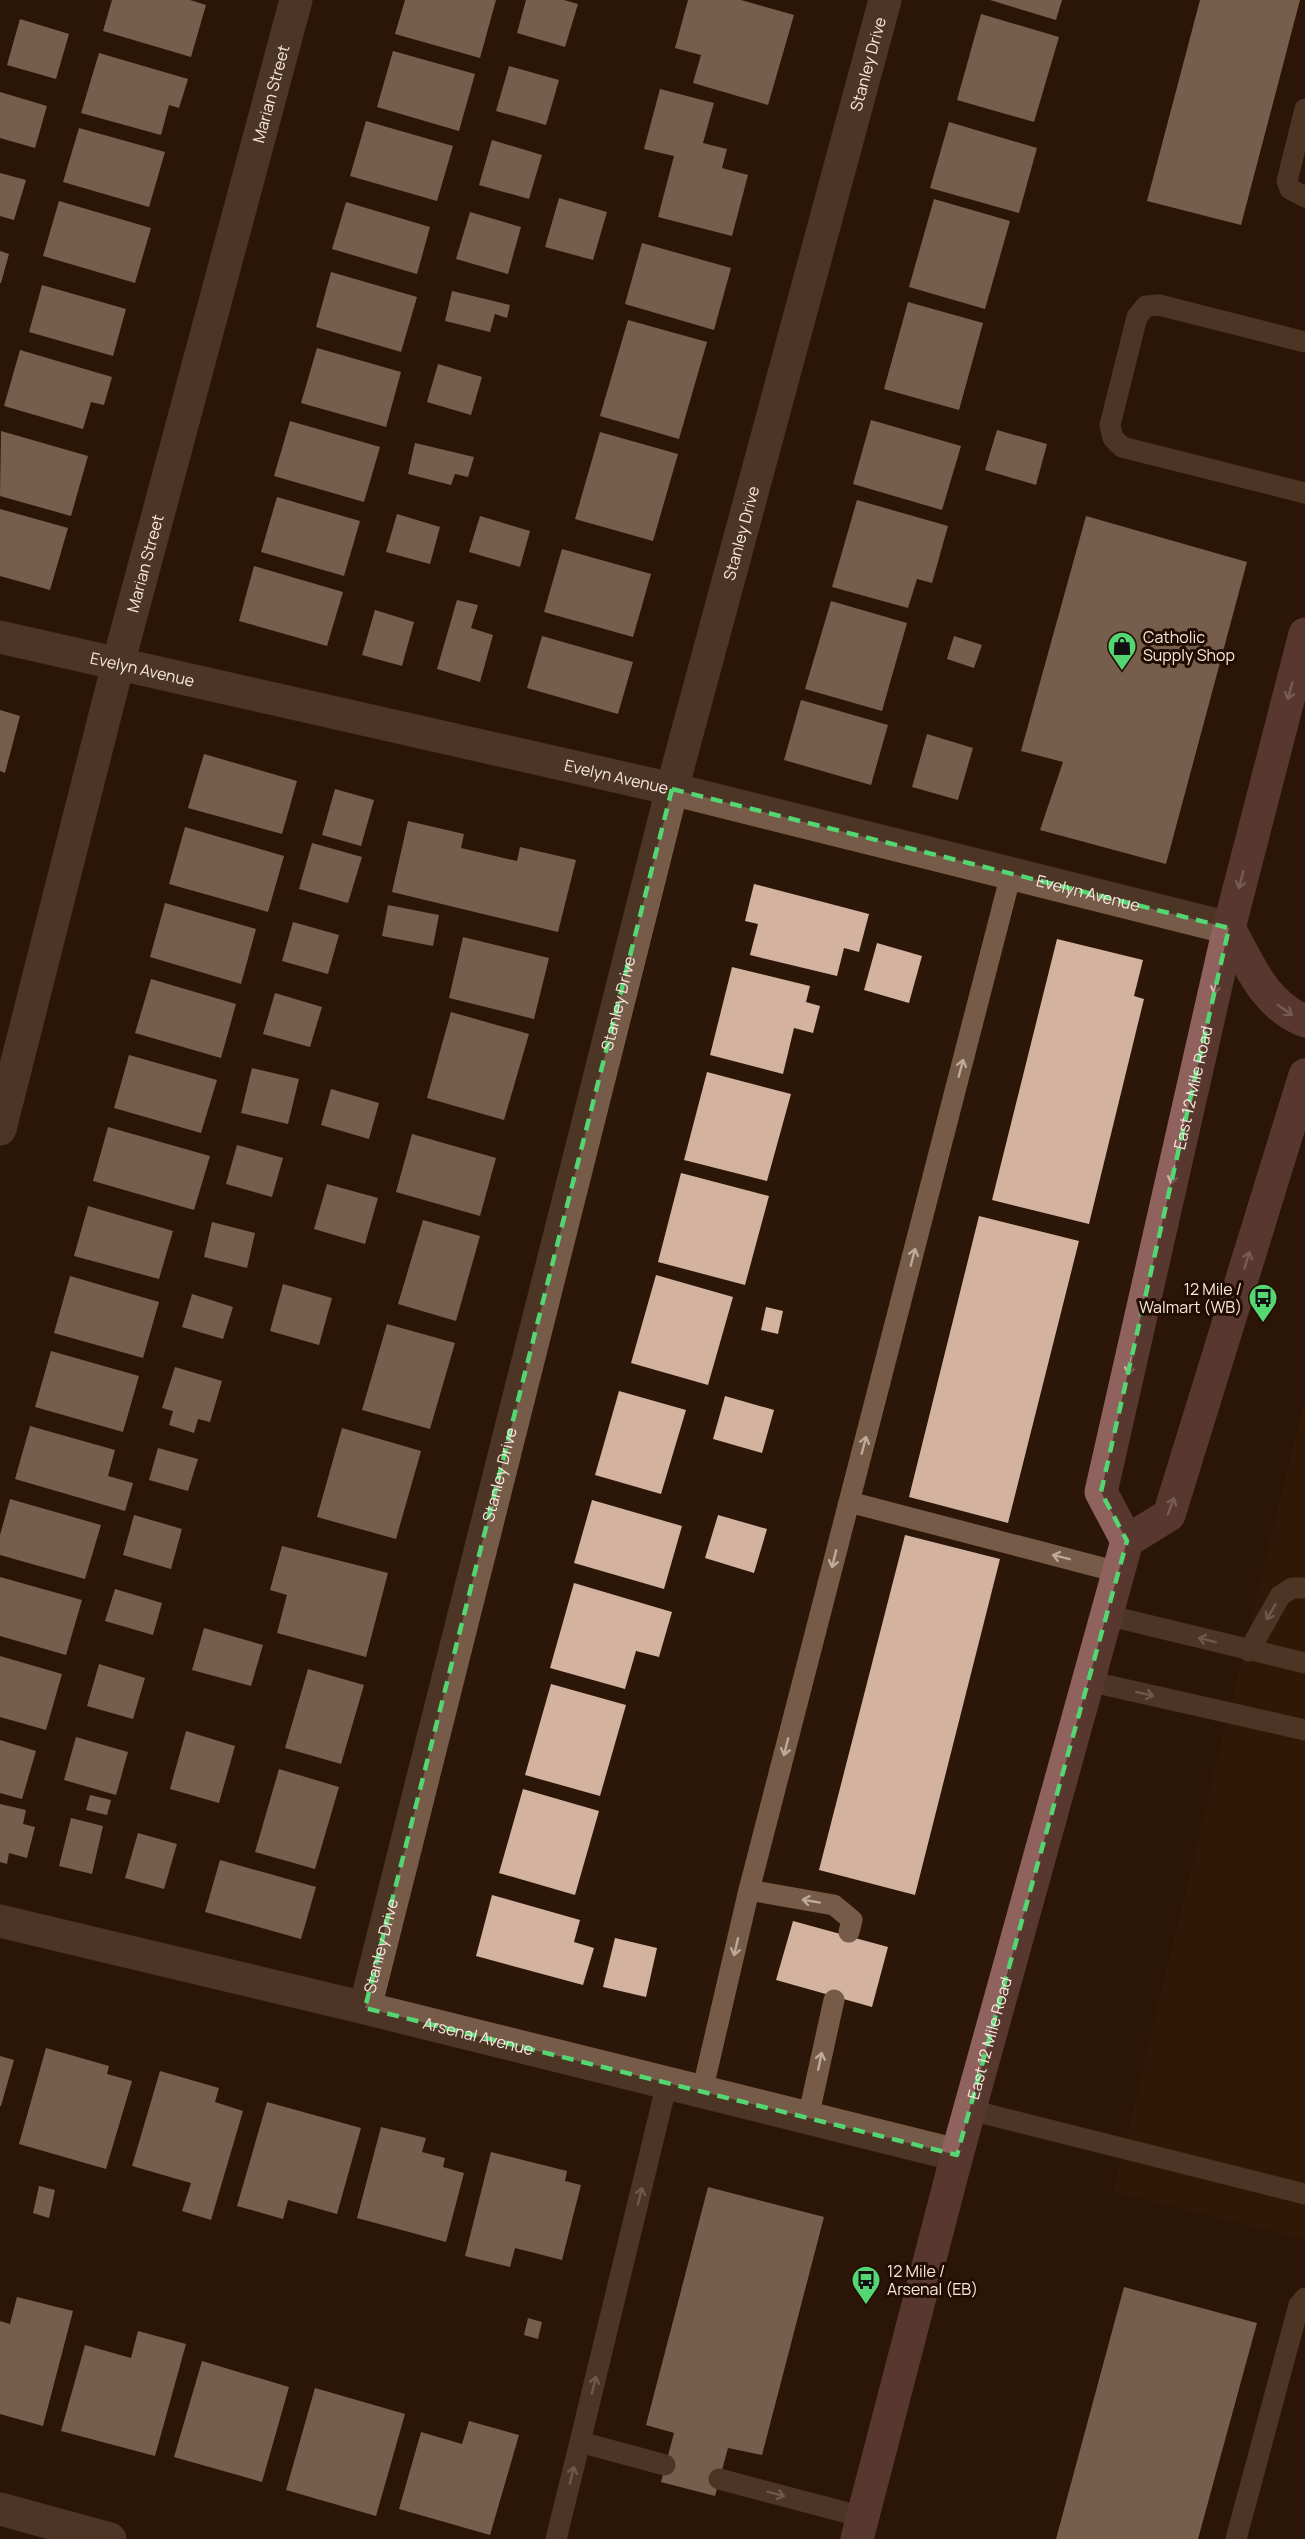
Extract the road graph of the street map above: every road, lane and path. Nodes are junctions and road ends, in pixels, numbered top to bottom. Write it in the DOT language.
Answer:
graph roads {
  1 [pos="296,0"];
  2 [pos="885,0"];
  3 [pos="1305,109"];
  4 [pos="1305,197"];
  5 [pos="1305,342"];
  6 [pos="1305,493"];
  7 [pos="1305,634"];
  8 [pos="0,637"];
  9 [pos="118,664"];
  10 [pos="672,789"];
  11 [pos="1011,874"];
  12 [pos="1229,928"];
  13 [pos="1305,1021"];
  14 [pos="1305,1075"];
  15 [pos="0,1129"];
  16 [pos="849,1502"];
  17 [pos="1122,1556"];
  18 [pos="1305,1588"];
  19 [pos="1106,1615"];
  20 [pos="1249,1651"];
  21 [pos="1305,1663"];
  22 [pos="1088,1681"];
  23 [pos="1305,1730"];
  24 [pos="749,1890"];
  25 [pos="0,1921"];
  26 [pos="849,1932"];
  27 [pos="834,2000"];
  28 [pos="365,2008"];
  29 [pos="667,2083"];
  30 [pos="702,2092"];
  31 [pos="970,2110"];
  32 [pos="808,2118"];
  33 [pos="957,2155"];
  34 [pos="1305,2194"];
  35 [pos="1305,2298"];
  36 [pos="580,2442"];
  37 [pos="665,2465"];
  38 [pos="719,2479"];
  39 [pos="0,2509"];
  40 [pos="860,2528"];
  41 [pos="557,2535"];
  42 [pos="110,2539"];
  43 [pos="1236,2539"];
  1 -- 9 [label="street, Marian Street"];
  2 -- 10 [label="street, Stanley Drive"];
  3 -- 4 [label="lane"];
  5 -- 6 [label="lane"];
  7 -- 12 [label="main road, East 12 Mile Road, one-way"];
  8 -- 9 [label="street, Evelyn Avenue"];
  9 -- 10 [label="street, Evelyn Avenue"];
  9 -- 15 [label="street, Marian Street"];
  10 -- 11 [label="street, Evelyn Avenue"];
  10 -- 28 [label="street, Stanley Drive"];
  11 -- 12 [label="street, Evelyn Avenue"];
  16 -- 11 [label="lane, one-way"];
  12 -- 13 [label="main road, one-way"];
  12 -- 17 [label="main road, East 12 Mile Road, one-way"];
  17 -- 14 [label="main road, one-way"];
  17 -- 16 [label="lane, one-way"];
  16 -- 24 [label="lane, one-way"];
  17 -- 19 [label="main road, East 12 Mile Road"];
  18 -- 20 [label="lane, one-way"];
  20 -- 19 [label="lane, one-way"];
  19 -- 22 [label="main road, East 12 Mile Road"];
  20 -- 21 [label="lane"];
  22 -- 23 [label="lane, one-way"];
  22 -- 31 [label="main road, East 12 Mile Road"];
  26 -- 24 [label="lane, one-way"];
  24 -- 30 [label="lane, one-way"];
  25 -- 28 [label="street, Arsenal Avenue"];
  32 -- 27 [label="lane, one-way"];
  28 -- 29 [label="street, Arsenal Avenue"];
  29 -- 30 [label="street, Arsenal Avenue"];
  36 -- 29 [label="lane, one-way"];
  30 -- 32 [label="street, Arsenal Avenue"];
  31 -- 33 [label="main road, East 12 Mile Road"];
  31 -- 34 [label="lane"];
  32 -- 33 [label="street, Arsenal Avenue"];
  33 -- 40 [label="main road, East 12 Mile Road"];
  35 -- 43 [label="lane"];
  36 -- 37 [label="lane"];
  41 -- 36 [label="lane, one-way"];
  38 -- 40 [label="lane, one-way"];
  39 -- 42 [label="street"];
}
